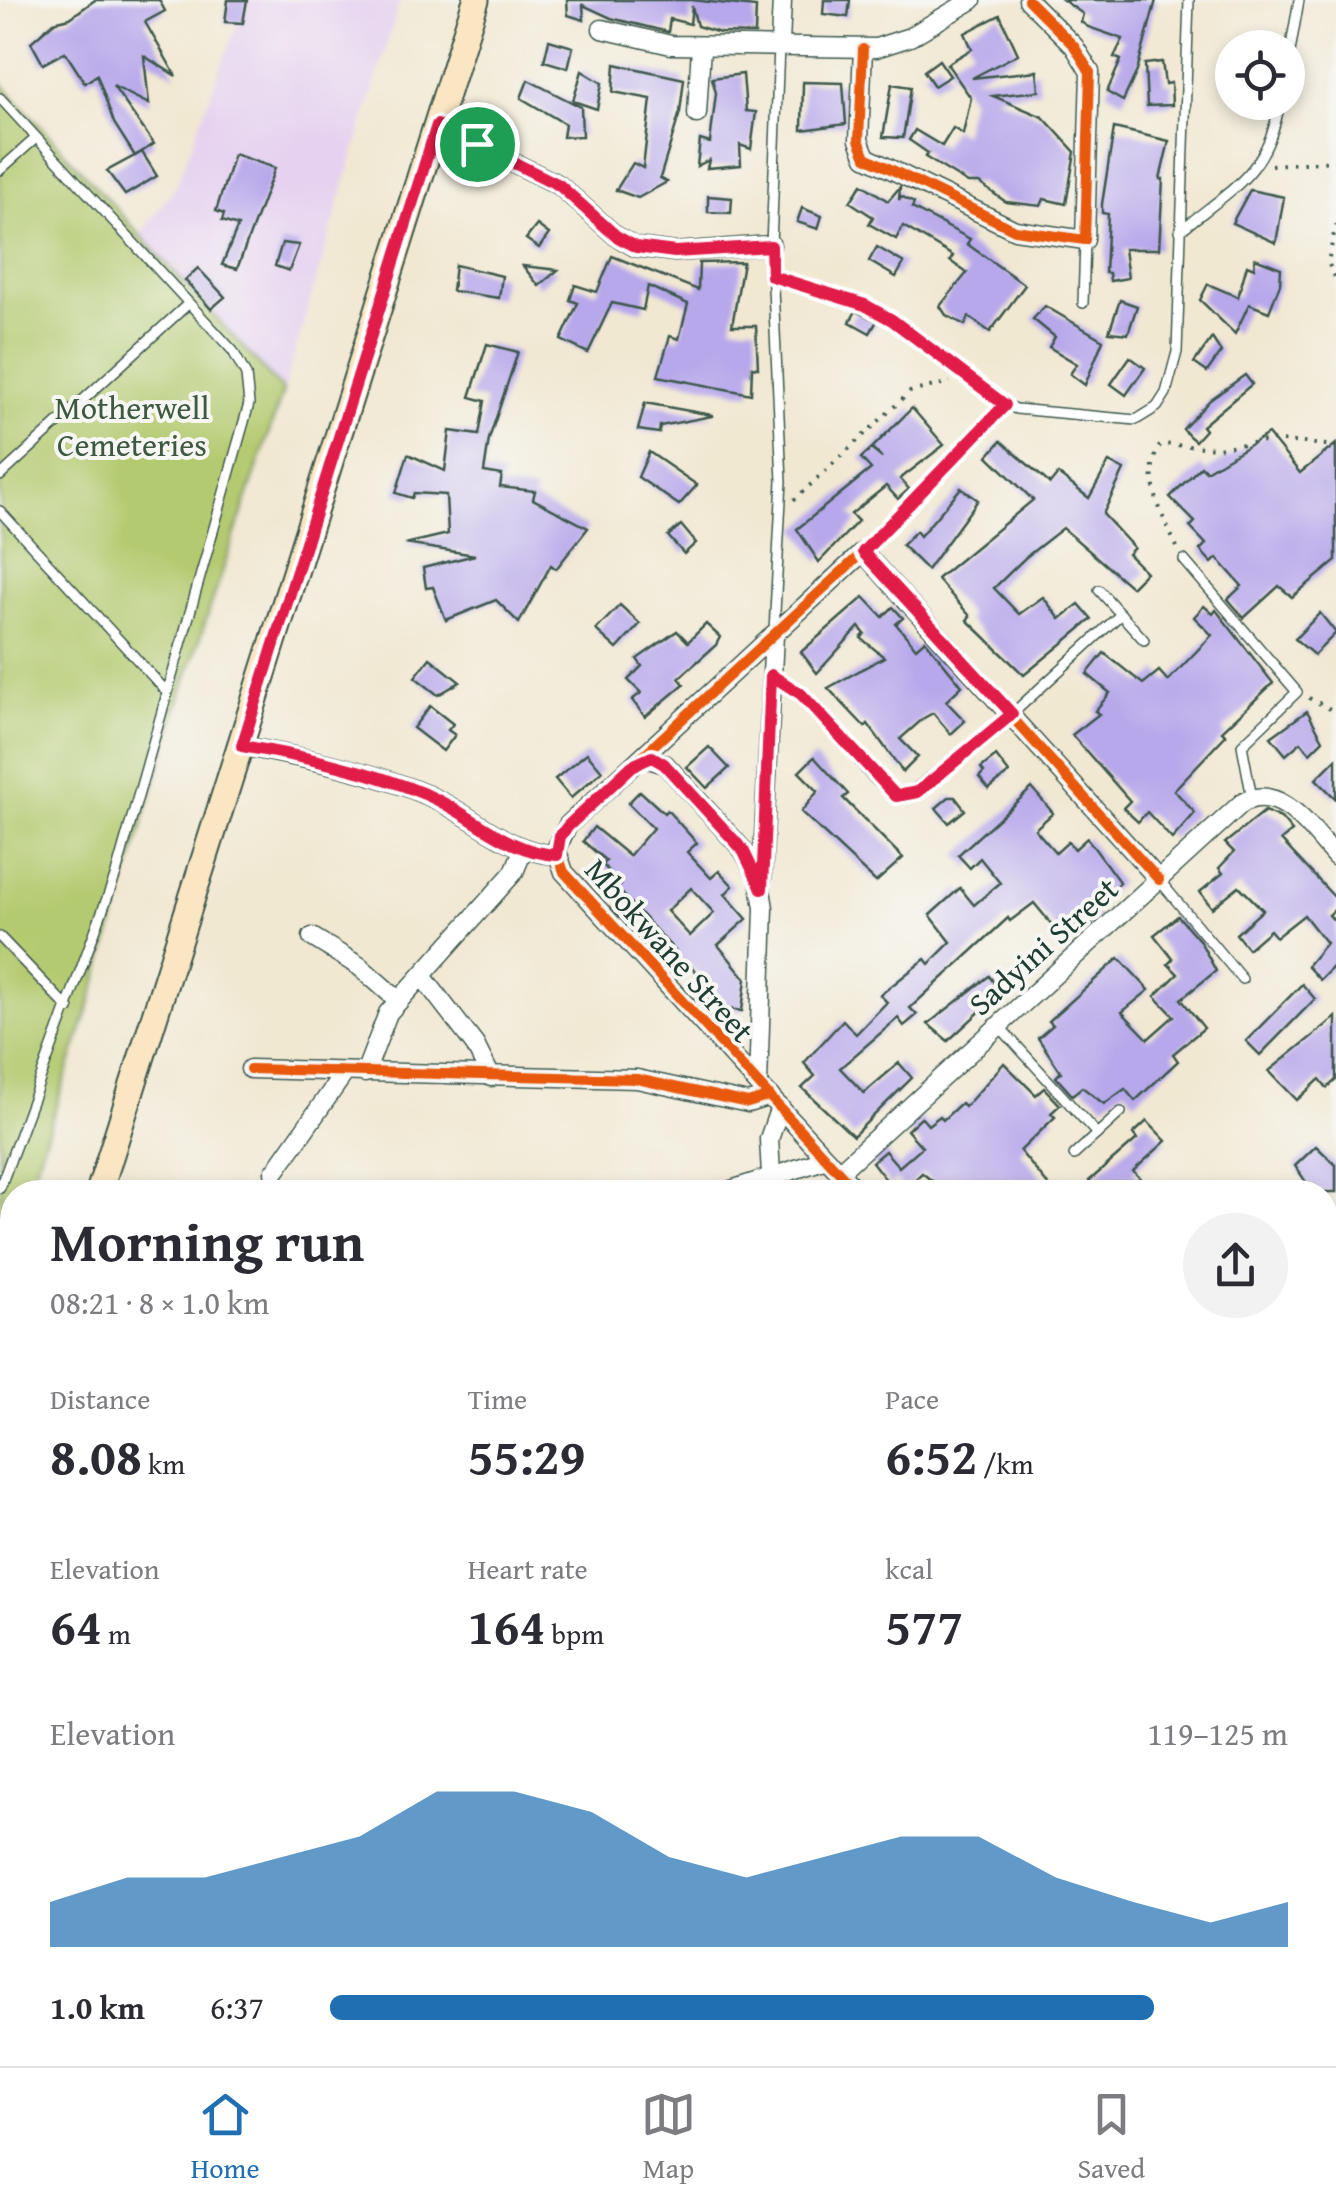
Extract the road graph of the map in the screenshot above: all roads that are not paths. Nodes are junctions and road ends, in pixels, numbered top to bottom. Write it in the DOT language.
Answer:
graph roads {
  1 [pos="476,0"];
  2 [pos="782,0"];
  3 [pos="972,0"];
  4 [pos="1028,0"];
  5 [pos="1189,0"];
  6 [pos="1299,0"];
  7 [pos="602,29"];
  8 [pos="1294,30"];
  9 [pos="780,44"];
  10 [pos="701,46"];
  11 [pos="862,50"];
  12 [pos="0,98"];
  13 [pos="697,114"];
  14 [pos="1276,120"];
  15 [pos="437,125"];
  16 [pos="36,138"];
  17 [pos="0,170"];
  18 [pos="1180,232"];
  19 [pos="1085,240"];
  20 [pos="771,246"];
  21 [pos="772,276"];
  22 [pos="1082,303"];
  23 [pos="188,304"];
  24 [pos="1005,405"];
  25 [pos="0,476"];
  26 [pos="0,511"];
  27 [pos="863,552"];
  28 [pos="1184,560"];
  29 [pos="1099,590"];
  30 [pos="1120,614"];
  31 [pos="774,634"];
  32 [pos="1144,640"];
  33 [pos="771,675"];
  34 [pos="166,691"];
  35 [pos="1012,714"];
  36 [pos="242,746"];
  37 [pos="645,758"];
  38 [pos="1252,798"];
  39 [pos="523,850"];
  40 [pos="557,855"];
  41 [pos="1336,857"];
  42 [pos="1159,880"];
  43 [pos="762,889"];
  44 [pos="0,937"];
  45 [pos="312,938"];
  46 [pos="422,976"];
  47 [pos="1242,979"];
  48 [pos="398,1001"];
  49 [pos="69,1010"];
  50 [pos="999,1026"];
  51 [pos="250,1069"];
  52 [pos="345,1072"];
  53 [pos="365,1073"];
  54 [pos="491,1078"];
  55 [pos="769,1096"];
  56 [pos="1121,1112"];
  57 [pos="1097,1134"];
  58 [pos="1074,1154"];
  59 [pos="833,1166"];
  60 [pos="274,1172"];
  61 [pos="3,1180"];
  62 [pos="103,1180"];
  63 [pos="770,1180"];
  64 [pos="789,1180"];
  65 [pos="846,1180"];
  1 -- 15 [label="main road"];
  2 -- 9 [label="street"];
  3 -- 11 [label="street"];
  4 -- 19 [label="street"];
  5 -- 18 [label="lane"];
  6 -- 8 [label="lane"];
  7 -- 10 [label="street"];
  9 -- 10 [label="street"];
  9 -- 11 [label="street"];
  9 -- 20 [label="lane"];
  10 -- 13 [label="street"];
  11 -- 19 [label="street"];
  12 -- 16 [label="lane"];
  14 -- 18 [label="lane"];
  15 -- 20 [label="street"];
  15 -- 36 [label="main road"];
  16 -- 17 [label="lane"];
  16 -- 23 [label="lane"];
  18 -- 24 [label="lane"];
  19 -- 22 [label="lane"];
  20 -- 21 [label="lane"];
  21 -- 24 [label="lane"];
  21 -- 31 [label="lane"];
  23 -- 25 [label="lane"];
  23 -- 34 [label="lane"];
  24 -- 27 [label="lane"];
  26 -- 34 [label="lane"];
  27 -- 31 [label="street, Mbokwane Street"];
  27 -- 35 [label="street"];
  28 -- 38 [label="lane"];
  29 -- 30 [label="lane"];
  30 -- 32 [label="lane"];
  30 -- 35 [label="lane"];
  31 -- 33 [label="street"];
  31 -- 37 [label="street, Mbokwane Street"];
  33 -- 35 [label="lane"];
  33 -- 43 [label="street"];
  34 -- 49 [label="lane"];
  35 -- 42 [label="street"];
  36 -- 39 [label="street"];
  36 -- 62 [label="main road"];
  37 -- 40 [label="street, Mbokwane Street"];
  37 -- 43 [label="street"];
  38 -- 41 [label="street"];
  38 -- 42 [label="street, Sadyini Street"];
  39 -- 40 [label="street"];
  39 -- 46 [label="street"];
  40 -- 55 [label="street, Mbokwane Street"];
  42 -- 47 [label="lane"];
  42 -- 50 [label="street, Sadyini Street"];
  43 -- 55 [label="street"];
  44 -- 49 [label="lane"];
  45 -- 48 [label="street"];
  46 -- 48 [label="street"];
  46 -- 54 [label="street"];
  48 -- 53 [label="street"];
  49 -- 61 [label="lane"];
  50 -- 57 [label="lane"];
  50 -- 59 [label="street, Sadyini Street"];
  51 -- 52 [label="street"];
  52 -- 53 [label="street"];
  52 -- 60 [label="street"];
  53 -- 54 [label="street"];
  54 -- 55 [label="street"];
  55 -- 59 [label="street, Mbokwane Street"];
  55 -- 63 [label="street"];
  56 -- 57 [label="lane"];
  57 -- 58 [label="lane"];
  59 -- 64 [label="street"];
  59 -- 65 [label="street, Mbokwane Street"];
}
